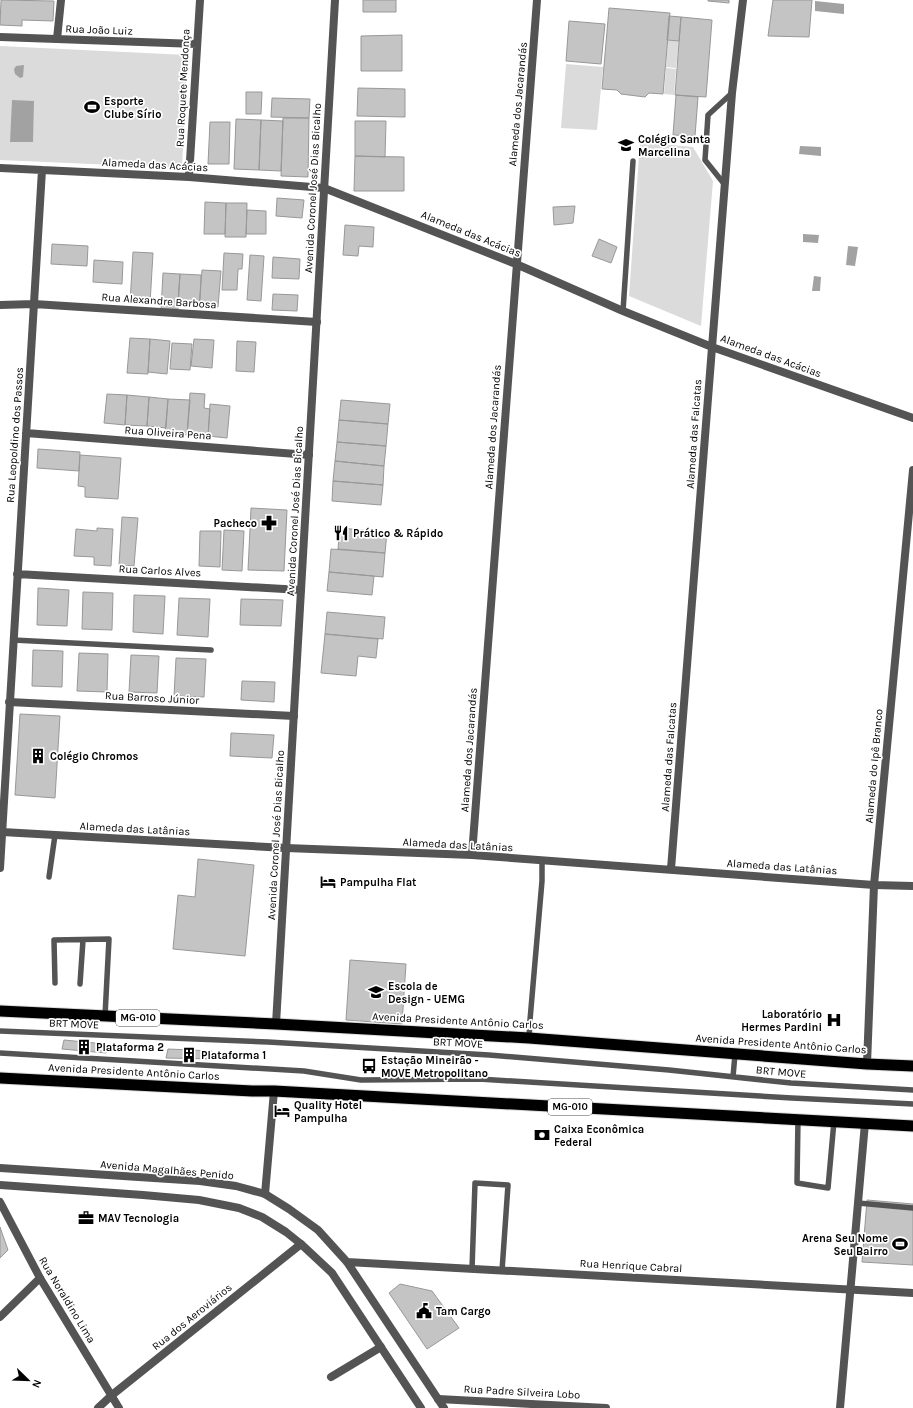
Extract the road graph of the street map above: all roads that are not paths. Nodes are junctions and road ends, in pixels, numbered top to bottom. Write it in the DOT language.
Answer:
graph roads {
  1 [pos="61,0"];
  2 [pos="200,0"];
  3 [pos="335,0"];
  4 [pos="537,0"];
  5 [pos="742,0"];
  6 [pos="0,37"];
  7 [pos="57,39"];
  8 [pos="197,44"];
  9 [pos="732,93"];
  10 [pos="633,161"];
  11 [pos="0,168"];
  12 [pos="42,170"];
  13 [pos="189,177"];
  14 [pos="725,185"];
  15 [pos="324,188"];
  16 [pos="516,264"];
  17 [pos="34,304"];
  18 [pos="0,305"];
  19 [pos="623,311"];
  20 [pos="317,322"];
  21 [pos="712,347"];
  22 [pos="913,418"];
  23 [pos="26,433"];
  24 [pos="309,454"];
  25 [pos="913,470"];
  26 [pos="17,574"];
  27 [pos="301,590"];
  28 [pos="13,640"];
  29 [pos="211,650"];
  30 [pos="10,702"];
  31 [pos="294,716"];
  32 [pos="2,832"];
  33 [pos="55,835"];
  34 [pos="286,848"];
  35 [pos="472,856"];
  36 [pos="542,860"];
  37 [pos="0,868"];
  38 [pos="671,869"];
  39 [pos="49,877"];
  40 [pos="874,885"];
  41 [pos="913,886"];
  42 [pos="83,940"];
  43 [pos="55,983"];
  44 [pos="80,984"];
  45 [pos="0,1011"];
  46 [pos="105,1016"];
  47 [pos="276,1024"];
  48 [pos="0,1031"];
  49 [pos="529,1038"];
  50 [pos="0,1053"];
  51 [pos="735,1054"];
  52 [pos="867,1064"];
  53 [pos="913,1066"];
  54 [pos="733,1077"];
  55 [pos="0,1078"];
  56 [pos="913,1090"];
  57 [pos="274,1091"];
  58 [pos="913,1104"];
  59 [pos="798,1119"];
  60 [pos="834,1121"];
  61 [pos="865,1123"];
  62 [pos="913,1126"];
  63 [pos="0,1168"];
  64 [pos="0,1185"];
  65 [pos="265,1194"];
  66 [pos="0,1202"];
  67 [pos="858,1203"];
  68 [pos="913,1208"];
  69 [pos="301,1244"];
  70 [pos="347,1262"];
  71 [pos="472,1269"];
  72 [pos="502,1271"];
  73 [pos="40,1278"];
  74 [pos="850,1289"];
  75 [pos="913,1293"];
  76 [pos="0,1316"];
  77 [pos="381,1347"];
  78 [pos="331,1377"];
  79 [pos="112,1395"];
  80 [pos="438,1399"];
  81 [pos="98,1408"];
  82 [pos="119,1408"];
  83 [pos="421,1408"];
  84 [pos="444,1408"];
  85 [pos="606,1408"];
  86 [pos="840,1408"];
  1 -- 7 [label="street"];
  2 -- 8 [label="street, Rua Roquete Mendonça"];
  3 -- 15 [label="street, Avenida Coronel José Dias Bicalho"];
  4 -- 16 [label="street, Alameda dos Jacarandás"];
  5 -- 9 [label="street, Alameda das Falcatas"];
  6 -- 7 [label="street, Rua João Luiz"];
  7 -- 8 [label="street, Rua João Luiz"];
  8 -- 13 [label="street, Rua Roquete Mendonça"];
  9 -- 14 [label="street, Alameda das Falcatas"];
  9 -- 14 [label="lane"];
  10 -- 19 [label="lane"];
  11 -- 12 [label="street, Alameda das Acácias"];
  12 -- 13 [label="street, Alameda das Acácias"];
  12 -- 17 [label="street, Rua Leopoldino dos Passos"];
  13 -- 15 [label="street, Alameda das Acácias"];
  14 -- 21 [label="street, Alameda das Falcatas"];
  15 -- 16 [label="street, Alameda das Acácias"];
  15 -- 20 [label="street, Avenida Coronel José Dias Bicalho"];
  16 -- 19 [label="street, Alameda das Acácias"];
  16 -- 35 [label="street, Alameda dos Jacarandás"];
  17 -- 18 [label="street, Rua Alexandre Barbosa"];
  17 -- 20 [label="street, Rua Alexandre Barbosa"];
  17 -- 23 [label="street, Rua Leopoldino dos Passos"];
  19 -- 21 [label="street, Alameda das Acácias"];
  20 -- 24 [label="street, Avenida Coronel José Dias Bicalho"];
  21 -- 22 [label="street, Alameda das Acácias"];
  21 -- 38 [label="street, Alameda das Falcatas"];
  23 -- 24 [label="street, Rua Oliveira Pena"];
  23 -- 26 [label="street, Rua Leopoldino dos Passos"];
  24 -- 27 [label="street, Avenida Coronel José Dias Bicalho"];
  25 -- 40 [label="street, Alameda do Ipê Branco"];
  26 -- 27 [label="street, Rua Carlos Alves"];
  26 -- 28 [label="street, Rua Leopoldino dos Passos"];
  27 -- 31 [label="street, Avenida Coronel José Dias Bicalho"];
  28 -- 29 [label="lane"];
  28 -- 30 [label="street, Rua Leopoldino dos Passos"];
  30 -- 31 [label="street, Rua Barroso Júnior"];
  30 -- 32 [label="street, Rua Leopoldino dos Passos"];
  31 -- 34 [label="street, Avenida Coronel José Dias Bicalho"];
  32 -- 33 [label="street, Alameda das Latânias"];
  32 -- 37 [label="street, Rua Leopoldino dos Passos"];
  33 -- 34 [label="street, Alameda das Latânias"];
  33 -- 39 [label="lane"];
  34 -- 35 [label="street, Alameda das Latânias"];
  34 -- 47 [label="street, Avenida Coronel José Dias Bicalho"];
  35 -- 36 [label="street, Alameda das Latânias"];
  36 -- 38 [label="street, Alameda das Latânias"];
  36 -- 49 [label="lane"];
  38 -- 40 [label="street, Alameda das Latânias"];
  40 -- 41 [label="street, Alameda das Latânias"];
  40 -- 52 [label="street, Alameda do Ipê Branco"];
  42 -- 43 [label="lane"];
  42 -- 44 [label="lane"];
  42 -- 46 [label="lane"];
  45 -- 46 [label="highway, Avenida Presidente Antônio Carlos / MG-010"];
  46 -- 47 [label="highway, Avenida Presidente Antônio Carlos / MG-010"];
  47 -- 49 [label="highway, Avenida Presidente Antônio Carlos / MG-010"];
  48 -- 54 [label="lane, BRT MOVE"];
  49 -- 51 [label="highway, Avenida Presidente Antônio Carlos / MG-010"];
  50 -- 58 [label="lane"];
  51 -- 52 [label="highway, Avenida Presidente Antônio Carlos / MG-010"];
  51 -- 54 [label="lane"];
  52 -- 53 [label="highway, Avenida Presidente Antônio Carlos / MG-010"];
  54 -- 56 [label="lane, BRT MOVE"];
  55 -- 57 [label="highway, Avenida Presidente Antônio Carlos / MG-010"];
  57 -- 59 [label="highway, Avenida Presidente Antônio Carlos / MG-010"];
  57 -- 65 [label="street"];
  59 -- 60 [label="highway, Avenida Presidente Antônio Carlos / MG-010"];
  59 -- 60 [label="lane"];
  60 -- 61 [label="highway, Avenida Presidente Antônio Carlos / MG-010"];
  61 -- 62 [label="highway, Avenida Presidente Antônio Carlos / MG-010"];
  61 -- 67 [label="street"];
  63 -- 65 [label="street, Avenida Magalhães Penido"];
  64 -- 69 [label="street"];
  65 -- 70 [label="street, Avenida Magalhães Penido"];
  66 -- 73 [label="street, Rua Noraldino Lima"];
  67 -- 68 [label="lane"];
  67 -- 74 [label="street"];
  69 -- 77 [label="street"];
  69 -- 79 [label="street, Rua dos Aeroviários"];
  70 -- 71 [label="street, Rua Henrique Cabral"];
  70 -- 80 [label="street, Avenida Magalhães Penido"];
  71 -- 72 [label="street, Rua Henrique Cabral"];
  71 -- 72 [label="lane"];
  72 -- 74 [label="street, Rua Henrique Cabral"];
  73 -- 76 [label="street"];
  73 -- 79 [label="street, Rua Noraldino Lima"];
  74 -- 75 [label="street, Rua Henrique Cabral"];
  74 -- 86 [label="street"];
  77 -- 78 [label="street"];
  77 -- 83 [label="street"];
  79 -- 81 [label="street, Rua dos Aeroviários"];
  79 -- 82 [label="street, Rua Noraldino Lima"];
  80 -- 84 [label="street, Avenida Magalhães Penido"];
  80 -- 85 [label="street, Rua Padre Silveira Lobo"];
}
